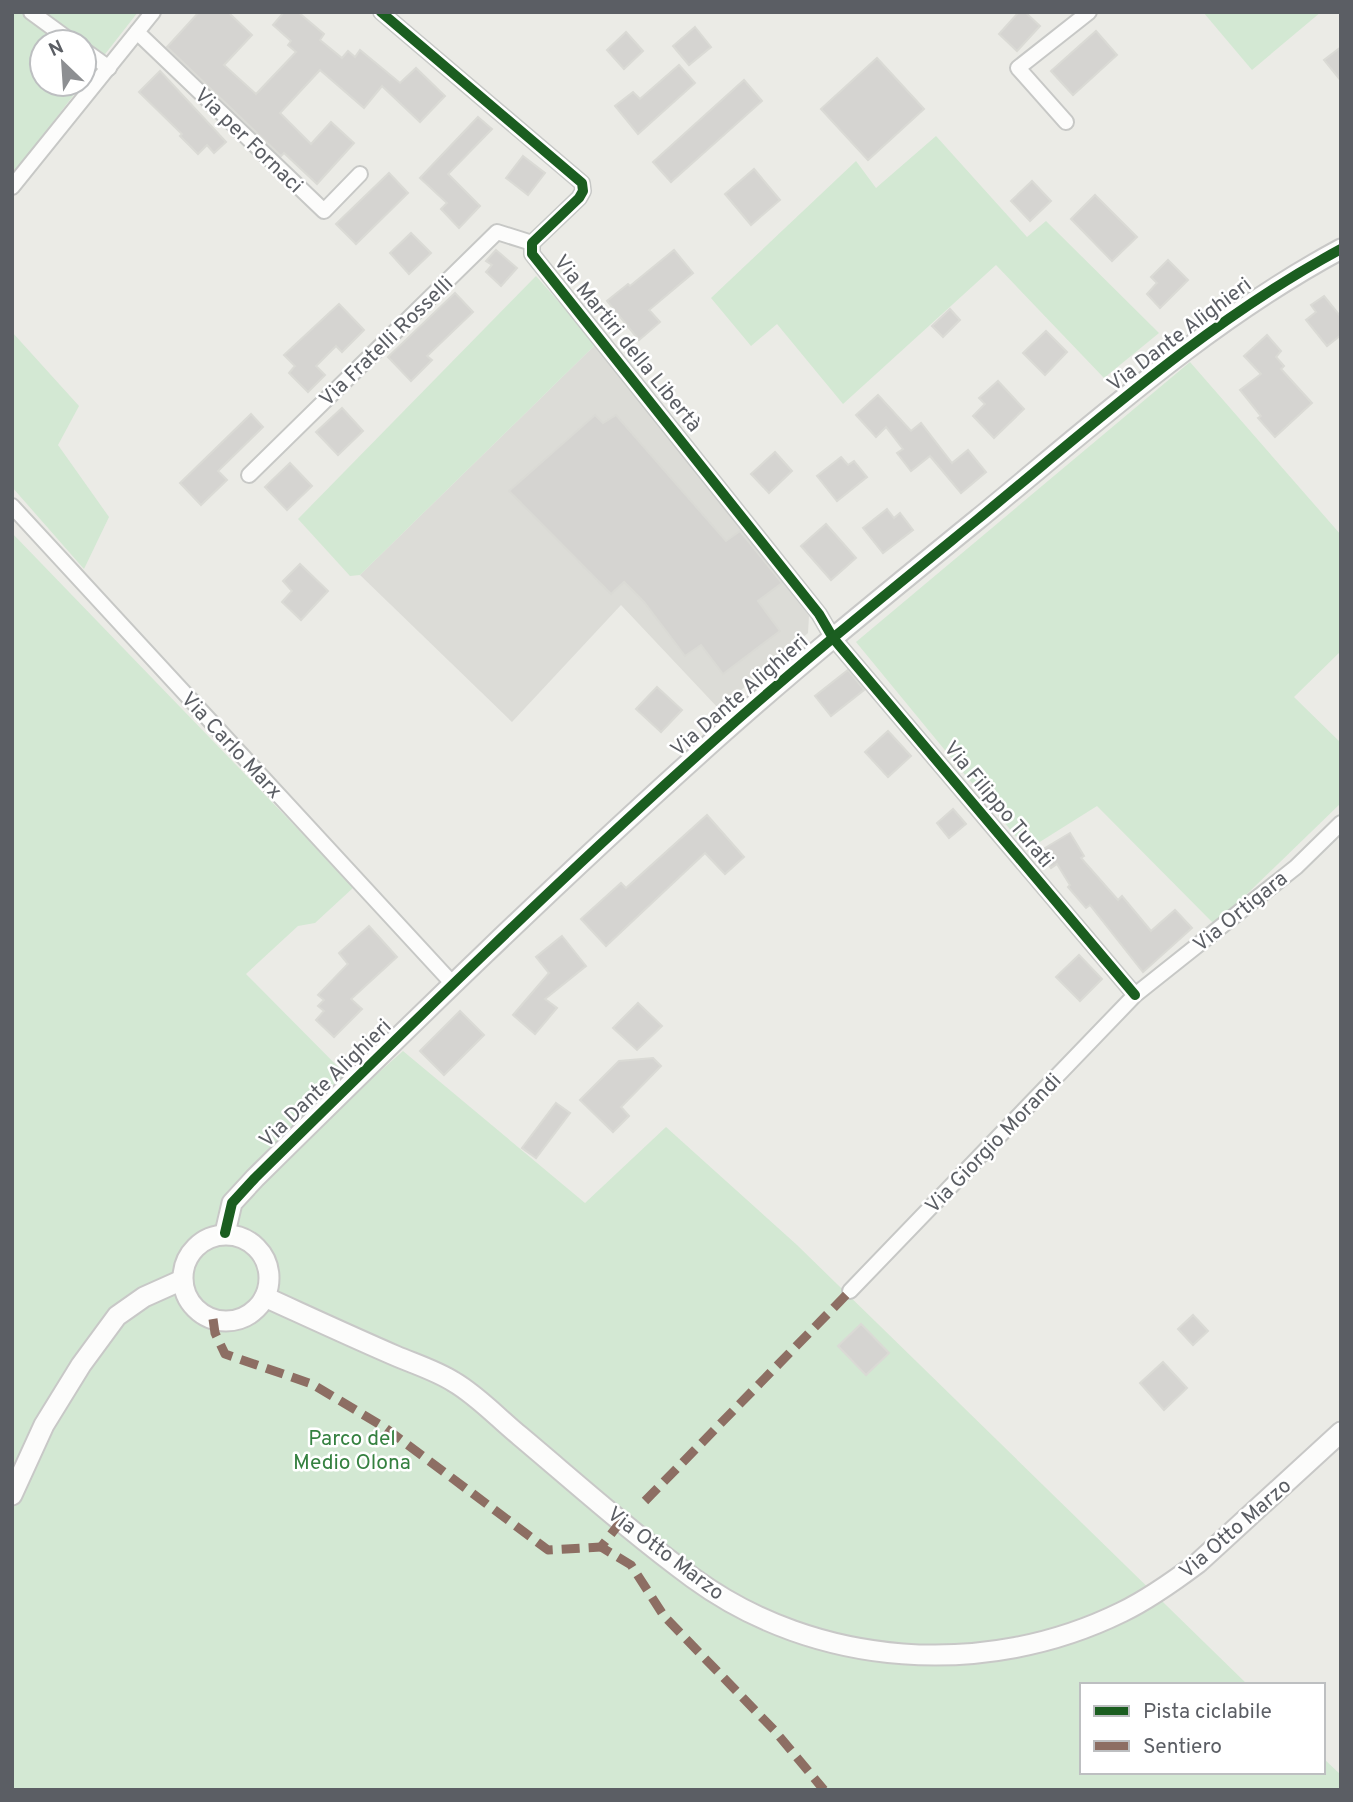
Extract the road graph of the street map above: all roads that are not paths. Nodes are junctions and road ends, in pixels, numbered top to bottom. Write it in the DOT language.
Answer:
graph roads {
  1 [pos="31,12"];
  2 [pos="153,12"];
  3 [pos="381,12"];
  4 [pos="1089,12"];
  5 [pos="53,28"];
  6 [pos="137,32"];
  7 [pos="98,60"];
  8 [pos="109,68"];
  9 [pos="1066,121"];
  10 [pos="360,174"];
  11 [pos="12,187"];
  12 [pos="532,243"];
  13 [pos="1341,248"];
  14 [pos="250,475"];
  15 [pos="12,506"];
  16 [pos="833,638"];
  17 [pos="1341,822"];
  18 [pos="453,984"];
  19 [pos="1135,995"];
  20 [pos="225,1233"];
  21 [pos="182,1280"];
  22 [pos="850,1292"];
  23 [pos="265,1297"];
  24 [pos="1341,1432"];
  25 [pos="12,1494"];
  1 -- 5 [label="street"];
  2 -- 6 [label="street"];
  3 -- 12 [label="street, Via Martiri della Libertà"];
  4 -- 9 [label="street"];
  6 -- 8 [label="street"];
  6 -- 10 [label="street, Via per Fornaci"];
  7 -- 8 [label="street"];
  8 -- 11 [label="street"];
  12 -- 14 [label="street, Via Fratelli Rosselli"];
  12 -- 16 [label="street, Via Martiri della Libertà"];
  13 -- 16 [label="street, Via Dante Alighieri"];
  15 -- 18 [label="street, Via Carlo Marx"];
  16 -- 18 [label="street, Via Dante Alighieri"];
  16 -- 19 [label="street, Via Filippo Turati"];
  17 -- 19 [label="street, Via Ortigara"];
  18 -- 20 [label="street, Via Dante Alighieri"];
  19 -- 22 [label="street, Via Giorgio Morandi"];
  20 -- 21 [label="street"];
  20 -- 23 [label="street"];
  21 -- 23 [label="street"];
  21 -- 25 [label="street"];
  23 -- 24 [label="street, Via Otto Marzo"];
}
